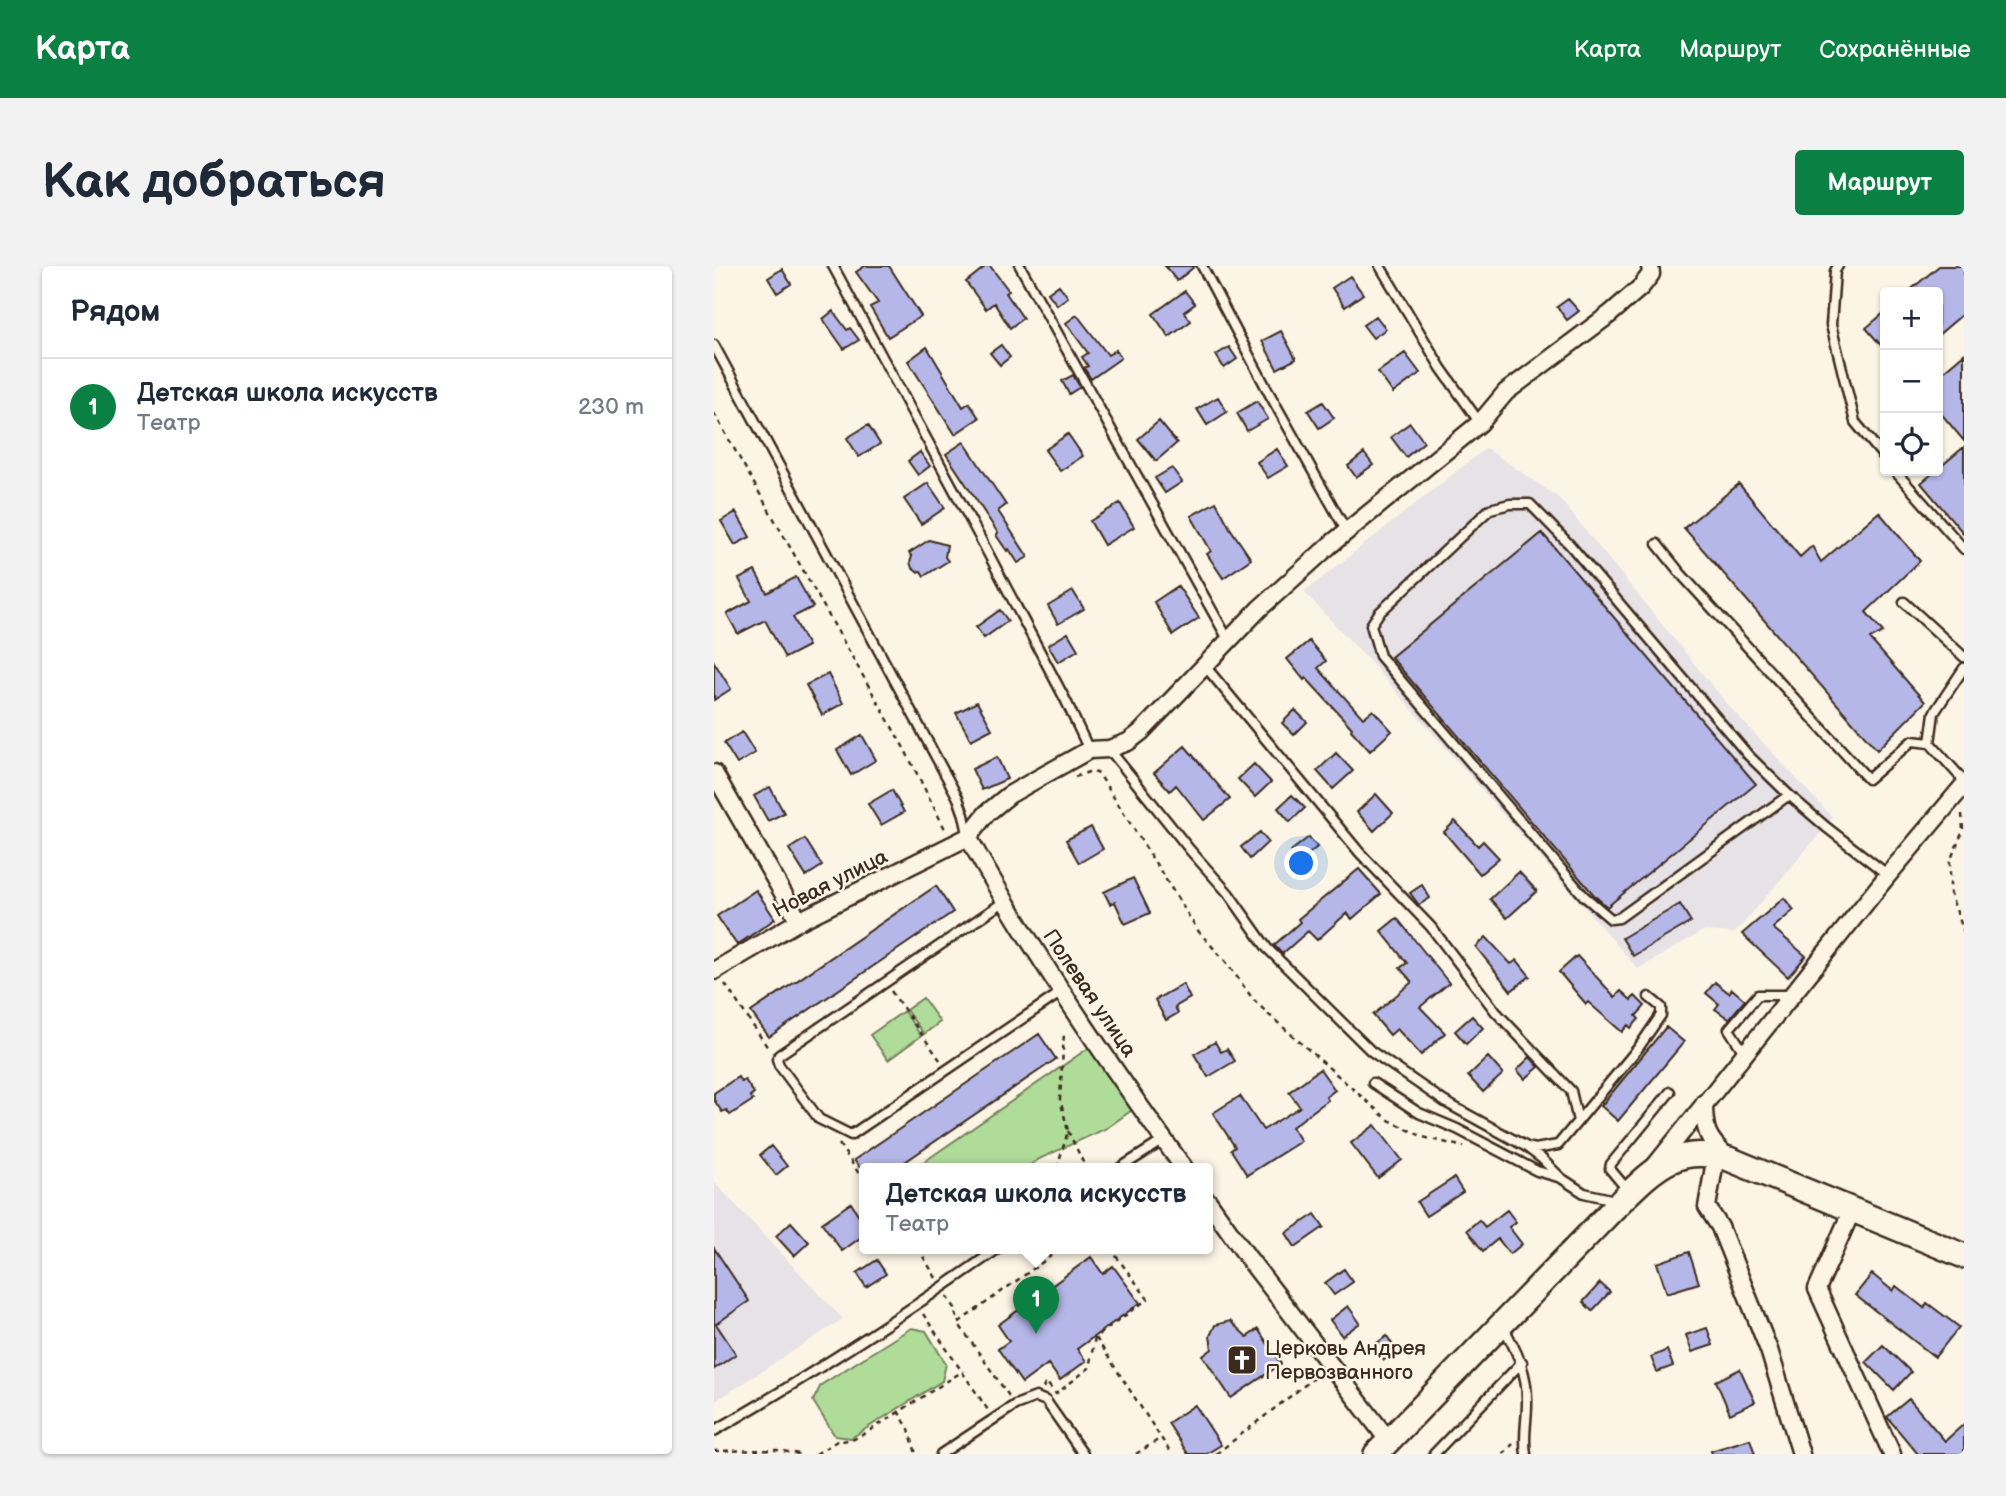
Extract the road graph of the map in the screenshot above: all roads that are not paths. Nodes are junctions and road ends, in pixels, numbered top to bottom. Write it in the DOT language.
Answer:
graph roads {
  1 [pos="833,266"];
  2 [pos="1020,266"];
  3 [pos="1202,266"];
  4 [pos="1380,266"];
  5 [pos="1650,266"];
  6 [pos="1838,266"];
  7 [pos="714,345"];
  8 [pos="1480,423"];
  9 [pos="1880,452"];
  10 [pos="1899,476"];
  11 [pos="1347,532"];
  12 [pos="1657,544"];
  13 [pos="1964,549"];
  14 [pos="1904,602"];
  15 [pos="1229,641"];
  16 [pos="1964,657"];
  17 [pos="1205,666"];
  18 [pos="1964,668"];
  19 [pos="1930,743"];
  20 [pos="1109,749"];
  21 [pos="1089,750"];
  22 [pos="714,773"];
  23 [pos="1962,785"];
  24 [pos="1790,795"];
  25 [pos="968,837"];
  26 [pos="1888,875"];
  27 [pos="1005,901"];
  28 [pos="799,921"];
  29 [pos="715,971"];
  30 [pos="1063,991"];
  31 [pos="1793,995"];
  32 [pos="1649,997"];
  33 [pos="1745,1054"];
  34 [pos="1373,1083"];
  35 [pos="1670,1092"];
  36 [pos="1704,1103"];
  37 [pos="1578,1121"];
  38 [pos="1164,1140"];
  39 [pos="1525,1146"];
  40 [pos="1722,1157"];
  41 [pos="1128,1163"];
  42 [pos="1180,1163"];
  43 [pos="1650,1172"];
  44 [pos="1561,1178"];
  45 [pos="1623,1194"];
  46 [pos="1213,1208"];
  47 [pos="1853,1210"];
  48 [pos="990,1254"];
  49 [pos="1964,1256"];
  50 [pos="1503,1324"];
  51 [pos="1522,1362"];
  52 [pos="714,1431"];
  53 [pos="1383,1447"];
  54 [pos="941,1454"];
  55 [pos="1083,1454"];
  56 [pos="1434,1454"];
  57 [pos="1526,1454"];
  58 [pos="1801,1454"];
  59 [pos="1892,1454"];
  1 -- 21 [label="lane"];
  2 -- 15 [label="lane"];
  3 -- 11 [label="lane"];
  4 -- 8 [label="lane"];
  5 -- 8 [label="street"];
  6 -- 9 [label="lane"];
  7 -- 25 [label="lane"];
  8 -- 11 [label="street"];
  10 -- 13 [label="lane"];
  11 -- 15 [label="street"];
  12 -- 19 [label="lane"];
  14 -- 16 [label="lane"];
  15 -- 17 [label="street"];
  17 -- 20 [label="street"];
  17 -- 37 [label="lane"];
  18 -- 19 [label="lane"];
  19 -- 23 [label="lane"];
  20 -- 21 [label="street"];
  20 -- 39 [label="lane"];
  21 -- 25 [label="street"];
  22 -- 28 [label="street"];
  23 -- 26 [label="street"];
  24 -- 24 [label="lane"];
  24 -- 26 [label="lane"];
  25 -- 27 [label="street, Полевая улица"];
  25 -- 28 [label="street, Новая улица"];
  26 -- 31 [label="street"];
  27 -- 30 [label="street, Полевая улица"];
  27 -- 30 [label="lane"];
  28 -- 29 [label="street, Новая улица"];
  30 -- 38 [label="street, Полевая улица"];
  31 -- 33 [label="street"];
  31 -- 33 [label="lane"];
  32 -- 37 [label="lane"];
  33 -- 36 [label="street"];
  34 -- 44 [label="lane"];
  35 -- 45 [label="lane"];
  36 -- 40 [label="street"];
  36 -- 43 [label="street"];
  37 -- 39 [label="lane"];
  38 -- 41 [label="lane"];
  38 -- 42 [label="street, Полевая улица"];
  39 -- 44 [label="lane"];
  40 -- 43 [label="main road"];
  40 -- 47 [label="main road"];
  40 -- 58 [label="street"];
  43 -- 45 [label="main road"];
  44 -- 45 [label="lane"];
  45 -- 50 [label="main road"];
  46 -- 53 [label="street"];
  47 -- 49 [label="main road"];
  47 -- 59 [label="street"];
  48 -- 52 [label="lane"];
  50 -- 51 [label="lane"];
  50 -- 53 [label="main road"];
  51 -- 56 [label="lane"];
  51 -- 57 [label="lane"];
  54 -- 55 [label="lane"];
}
